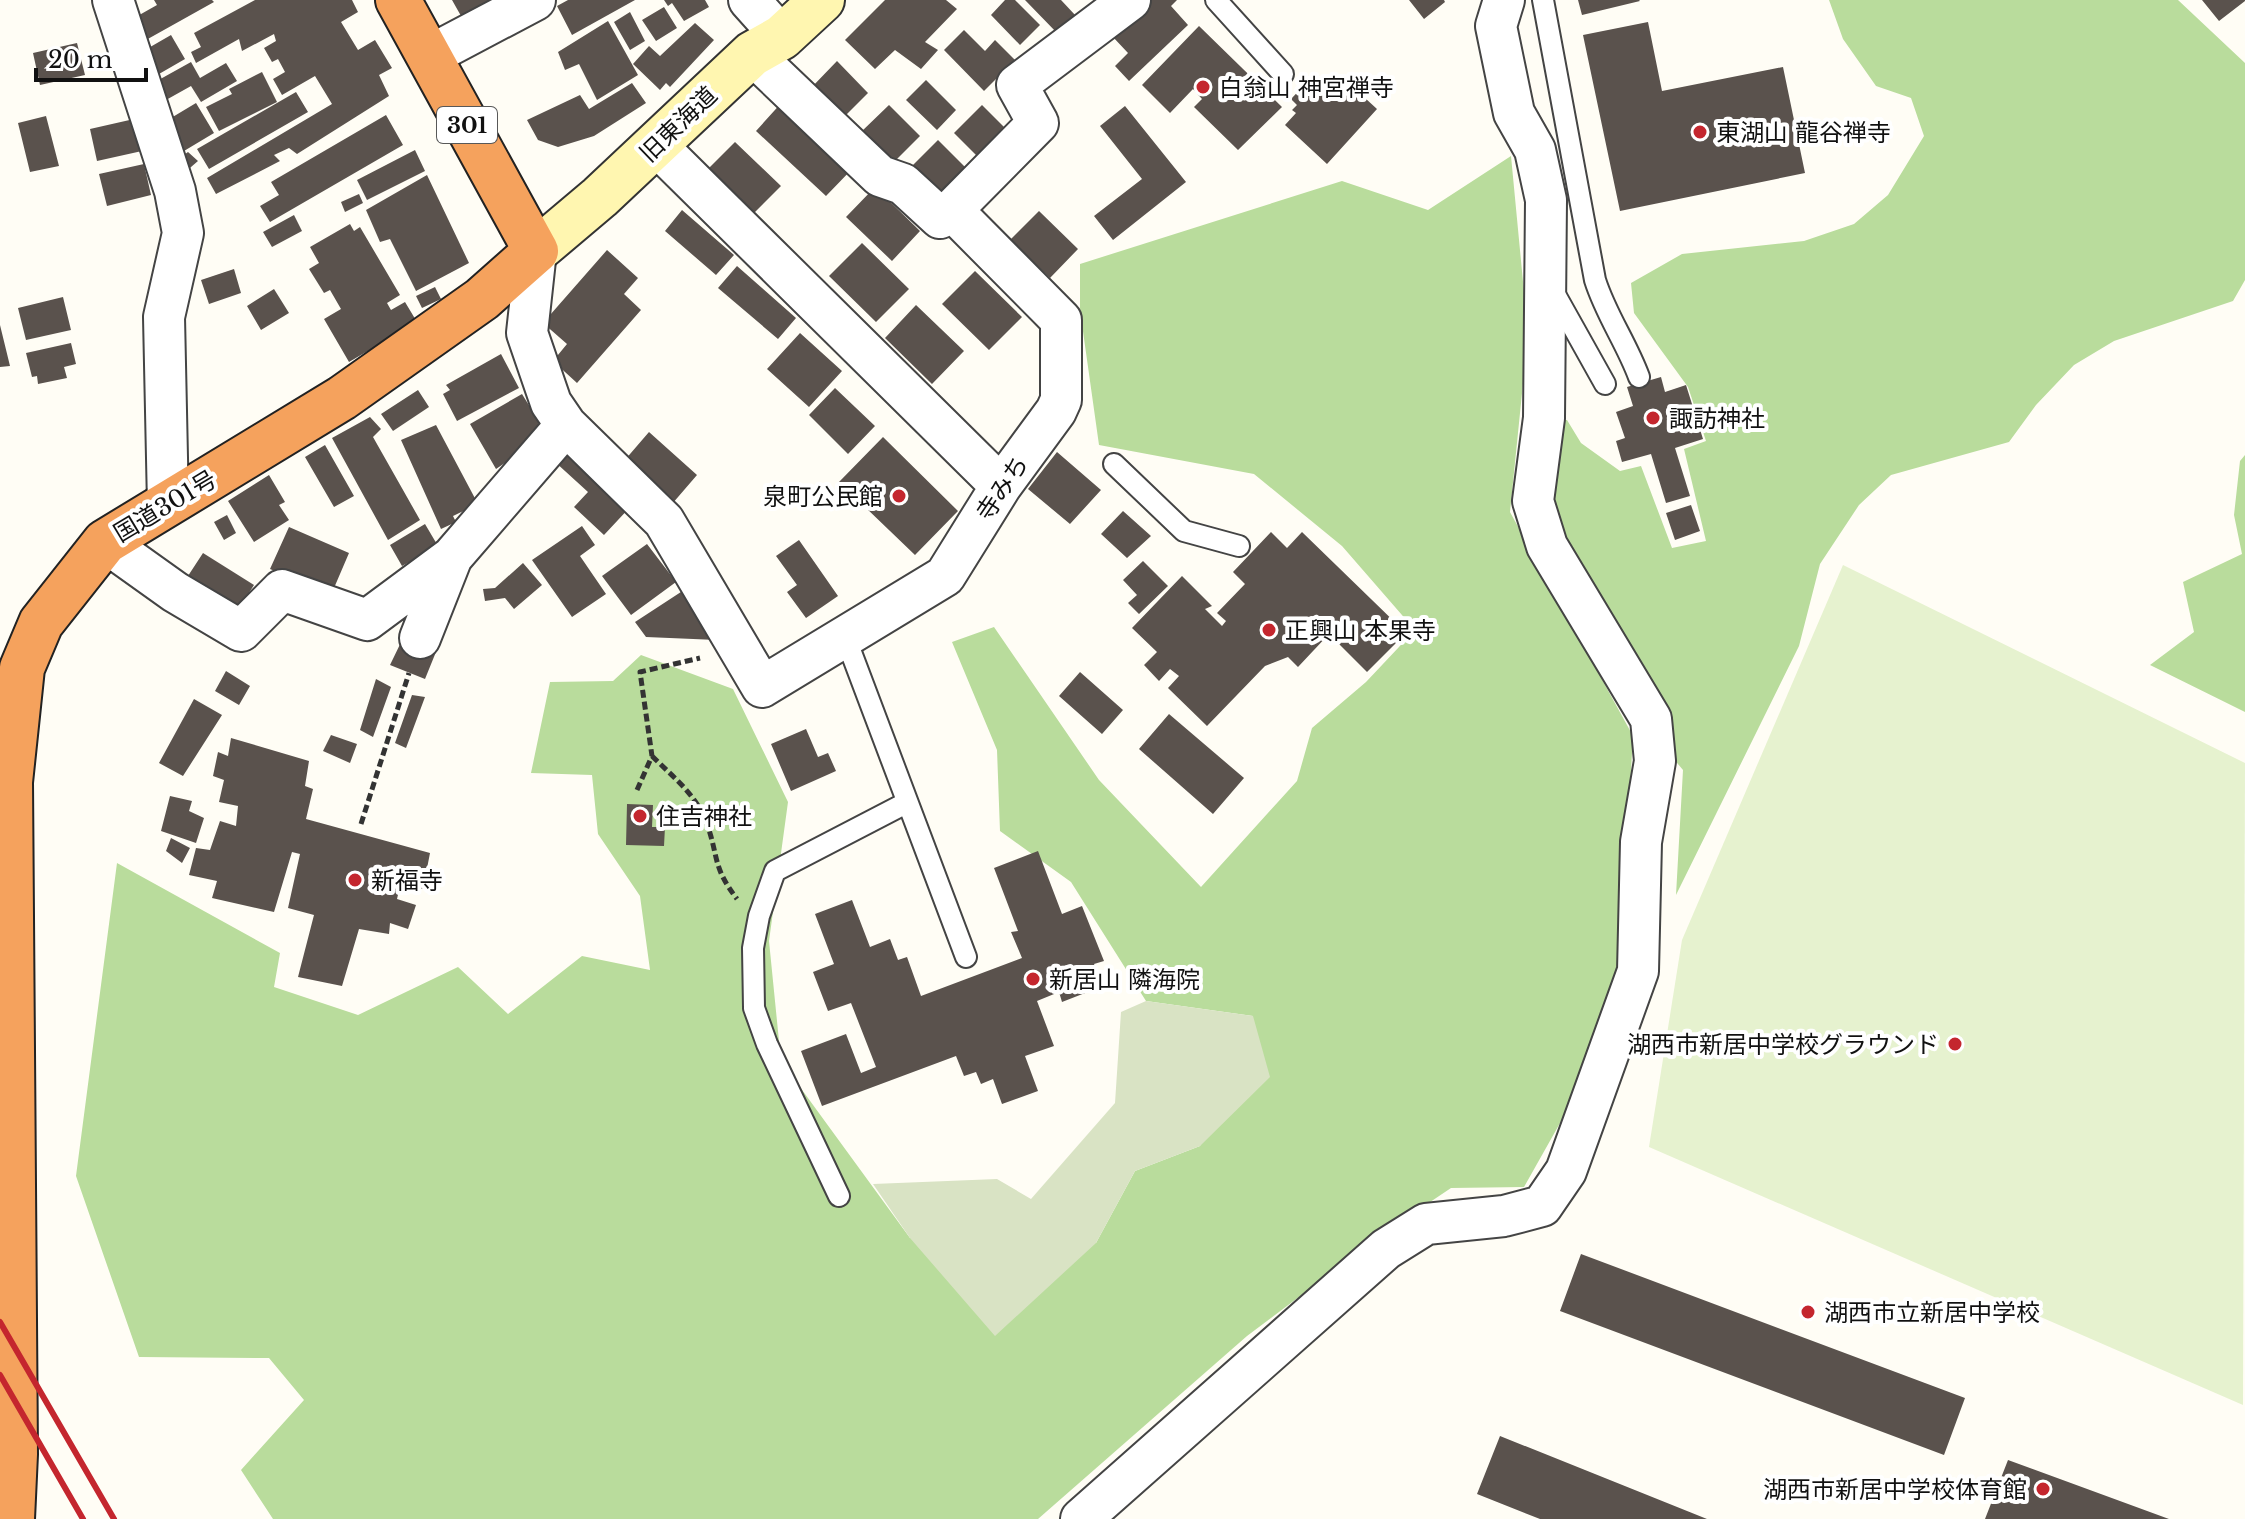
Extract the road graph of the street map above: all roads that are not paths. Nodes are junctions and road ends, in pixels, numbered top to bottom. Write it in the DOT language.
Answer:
graph roads {
  1 [pos="113,0"];
  2 [pos="398,0"];
  3 [pos="535,0"];
  4 [pos="749,0"];
  5 [pos="822,0"];
  6 [pos="1130,0"];
  7 [pos="1216,0"];
  8 [pos="1504,0"];
  9 [pos="1543,0"];
  10 [pos="767,45"];
  11 [pos="429,56"];
  12 [pos="1283,74"];
  13 [pos="656,145"];
  14 [pos="952,210"];
  15 [pos="536,251"];
  16 [pos="1545,278"];
  17 [pos="1639,377"];
  18 [pos="1605,384"];
  19 [pos="566,425"];
  20 [pos="1114,464"];
  21 [pos="1001,486"];
  22 [pos="168,505"];
  23 [pos="105,542"];
  24 [pos="1239,546"];
  25 [pos="452,557"];
  26 [pos="420,638"];
  27 [pos="846,639"];
  28 [pos="906,803"];
  29 [pos="966,957"];
  30 [pos="839,1196"];
  31 [pos="12,1519"];
  32 [pos="1081,1519"];
  1 -- 22 [label="street"];
  2 -- 11 [label="highway, 301"];
  3 -- 11 [label="street"];
  4 -- 10 [label="street"];
  5 -- 10 [label="street, 旧東海道"];
  6 -- 14 [label="street"];
  7 -- 12 [label="lane"];
  8 -- 16 [label="street"];
  9 -- 17 [label="lane"];
  10 -- 13 [label="street, 旧東海道"];
  10 -- 14 [label="street"];
  11 -- 15 [label="highway, 301"];
  13 -- 15 [label="street, 旧東海道"];
  13 -- 21 [label="street"];
  14 -- 21 [label="street, 寺みち"];
  15 -- 19 [label="street, 寺みち"];
  15 -- 22 [label="highway, 国道301号"];
  16 -- 18 [label="lane"];
  16 -- 32 [label="street"];
  19 -- 25 [label="street"];
  19 -- 27 [label="street, 寺みち"];
  20 -- 24 [label="lane"];
  21 -- 27 [label="street, 寺みち"];
  22 -- 23 [label="highway, 国道301号"];
  23 -- 25 [label="street"];
  23 -- 31 [label="highway, 国道301号"];
  25 -- 26 [label="street"];
  27 -- 28 [label="lane"];
  28 -- 29 [label="lane"];
  28 -- 30 [label="lane"];
}
